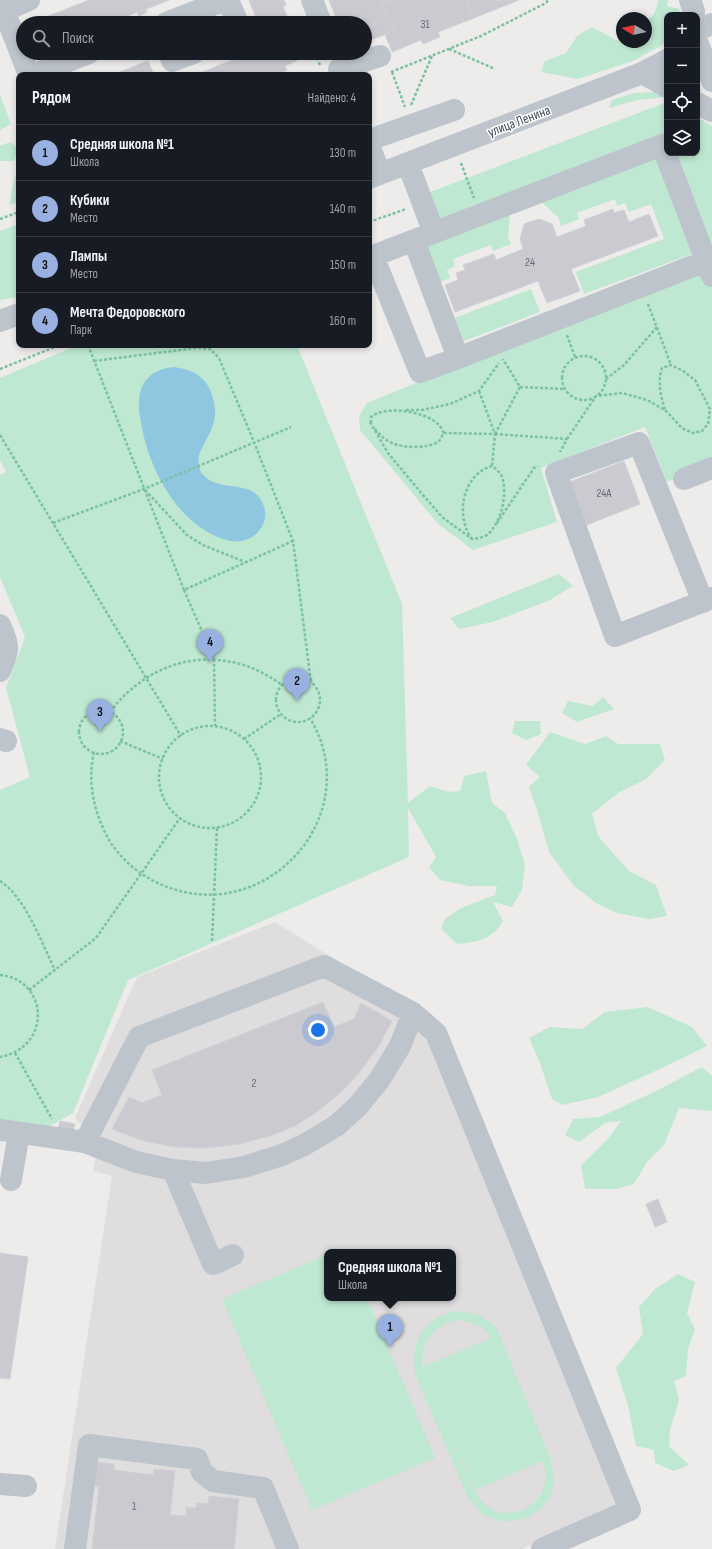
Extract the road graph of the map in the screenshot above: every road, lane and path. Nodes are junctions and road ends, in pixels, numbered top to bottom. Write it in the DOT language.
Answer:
graph roads {
  1 [pos="29,0"];
  2 [pos="226,0"];
  3 [pos="312,0"];
  4 [pos="548,0"];
  5 [pos="690,0"];
  6 [pos="2,5"];
  7 [pos="694,12"];
  8 [pos="184,16"];
  9 [pos="234,16"];
  10 [pos="318,16"];
  11 [pos="712,24"];
  12 [pos="700,29"];
  13 [pos="16,41"];
  14 [pos="700,48"];
  15 [pos="449,49"];
  16 [pos="432,56"];
  17 [pos="23,60"];
  18 [pos="71,60"];
  19 [pos="664,62"];
  20 [pos="338,66"];
  21 [pos="386,68"];
  22 [pos="495,69"];
  23 [pos="28,72"];
  24 [pos="40,72"];
  25 [pos="642,73"];
  26 [pos="712,81"];
  27 [pos="664,85"];
  28 [pos="700,105"];
  29 [pos="454,110"];
  30 [pos="712,111"];
  31 [pos="410,119"];
  32 [pos="372,138"];
  33 [pos="458,157"];
  34 [pos="372,160"];
  35 [pos="416,160"];
  36 [pos="375,176"];
  37 [pos="423,203"];
  38 [pos="16,213"];
  39 [pos="481,215"];
  40 [pos="0,219"];
  41 [pos="372,221"];
  42 [pos="434,233"];
  43 [pos="414,241"];
  44 [pos="709,268"];
  45 [pos="641,286"];
  46 [pos="16,315"];
  47 [pos="561,318"];
  48 [pos="0,321"];
  49 [pos="656,327"];
  50 [pos="53,348"];
  51 [pos="89,348"];
  52 [pos="575,357"];
  53 [pos="458,358"];
  54 [pos="94,361"];
  55 [pos="671,365"];
  56 [pos="0,370"];
  57 [pos="606,379"];
  58 [pos="520,387"];
  59 [pos="565,389"];
  60 [pos="479,391"];
  61 [pos="596,396"];
  62 [pos="394,410"];
  63 [pos="665,410"];
  64 [pos="370,422"];
  65 [pos="291,426"];
  66 [pos="444,433"];
  67 [pos="495,434"];
  68 [pos="0,436"];
  69 [pos="566,439"];
  70 [pos="254,442"];
  71 [pos="559,454"];
  72 [pos="540,465"];
  73 [pos="492,466"];
  74 [pos="712,468"];
  75 [pos="684,479"];
  76 [pos="144,489"];
  77 [pos="53,523"];
  78 [pos="495,527"];
  79 [pos="472,539"];
  80 [pos="293,541"];
  81 [pos="245,562"];
  82 [pos="184,590"];
  83 [pos="707,600"];
  84 [pos="2,634"];
  85 [pos="214,659"];
  86 [pos="0,671"];
  87 [pos="146,678"];
  88 [pos="311,683"];
  89 [pos="282,685"];
  90 [pos="110,712"];
  91 [pos="281,714"];
  92 [pos="310,718"];
  93 [pos="215,726"];
  94 [pos="180,736"];
  95 [pos="244,739"];
  96 [pos="120,741"];
  97 [pos="94,752"];
  98 [pos="163,759"];
  99 [pos="180,818"];
  100 [pos="217,827"];
  101 [pos="141,873"];
  102 [pos="0,881"];
  103 [pos="214,895"];
  104 [pos="212,940"];
  105 [pos="54,970"];
  106 [pos="0,975"];
  107 [pos="29,990"];
  108 [pos="413,1014"];
  109 [pos="15,1053"];
  110 [pos="0,1058"];
  111 [pos="55,1123"];
  112 [pos="9,1132"];
  113 [pos="85,1142"];
  114 [pos="173,1170"];
  115 [pos="11,1180"];
  116 [pos="233,1255"];
  117 [pos="0,1484"];
  118 [pos="26,1486"];
  119 [pos="75,1549"];
  120 [pos="288,1549"];
  121 [pos="542,1549"];
  1 -- 6 [label="street"];
  2 -- 8 [label="street"];
  2 -- 9 [label="street"];
  3 -- 10 [label="street"];
  4 -- 15 [label="path"];
  5 -- 7 [label="street"];
  6 -- 13 [label="street"];
  11 -- 12 [label="street"];
  14 -- 26 [label="street"];
  15 -- 16 [label="path"];
  15 -- 22 [label="path"];
  16 -- 21 [label="path"];
  16 -- 31 [label="path"];
  17 -- 23 [label="street"];
  18 -- 24 [label="street"];
  19 -- 25 [label="street, улица Ленина"];
  20 -- 21 [label="street"];
  21 -- 31 [label="path"];
  25 -- 27 [label="street"];
  25 -- 35 [label="street, улица Ленина"];
  28 -- 30 [label="street"];
  29 -- 31 [label="street"];
  31 -- 32 [label="street"];
  31 -- 35 [label="street"];
  33 -- 39 [label="path"];
  34 -- 36 [label="street"];
  35 -- 36 [label="street, улица Ленина"];
  35 -- 37 [label="street"];
  37 -- 41 [label="path"];
  37 -- 42 [label="street"];
  38 -- 40 [label="path"];
  39 -- 42 [label="street"];
  39 -- 44 [label="street"];
  42 -- 43 [label="street"];
  43 -- 53 [label="street"];
  43 -- 53 [label="street"];
  44 -- 45 [label="street"];
  45 -- 47 [label="street"];
  45 -- 49 [label="path"];
  46 -- 48 [label="street"];
  47 -- 52 [label="path"];
  47 -- 53 [label="street"];
  49 -- 55 [label="path"];
  49 -- 57 [label="path"];
  50 -- 56 [label="path"];
  51 -- 54 [label="path"];
  52 -- 57 [label="path"];
  52 -- 59 [label="path"];
  54 -- 70 [label="path"];
  54 -- 76 [label="path"];
  55 -- 63 [label="path"];
  55 -- 63 [label="path"];
  57 -- 61 [label="path"];
  58 -- 59 [label="path"];
  58 -- 60 [label="path"];
  58 -- 67 [label="path"];
  59 -- 61 [label="path"];
  60 -- 62 [label="path"];
  60 -- 67 [label="path"];
  61 -- 63 [label="path"];
  61 -- 69 [label="path"];
  62 -- 64 [label="path"];
  62 -- 66 [label="path"];
  64 -- 66 [label="path"];
  64 -- 79 [label="path"];
  65 -- 70 [label="path"];
  66 -- 67 [label="path"];
  67 -- 69 [label="path"];
  67 -- 73 [label="path"];
  68 -- 77 [label="path"];
  69 -- 71 [label="path"];
  70 -- 76 [label="path"];
  70 -- 80 [label="path"];
  72 -- 78 [label="path"];
  73 -- 78 [label="path"];
  73 -- 79 [label="path"];
  74 -- 75 [label="street"];
  76 -- 77 [label="path"];
  76 -- 81 [label="path"];
  76 -- 82 [label="path"];
  77 -- 87 [label="path"];
  78 -- 79 [label="path"];
  80 -- 81 [label="path"];
  80 -- 88 [label="path"];
  81 -- 82 [label="path"];
  82 -- 85 [label="path"];
  83 -- 83 [label="street"];
  84 -- 86 [label="street"];
  85 -- 87 [label="path"];
  85 -- 89 [label="path"];
  85 -- 93 [label="path"];
  87 -- 90 [label="path"];
  87 -- 94 [label="path"];
  88 -- 89 [label="path"];
  88 -- 92 [label="path"];
  89 -- 91 [label="path"];
  90 -- 96 [label="path"];
  90 -- 97 [label="path"];
  91 -- 92 [label="path"];
  91 -- 95 [label="path"];
  92 -- 103 [label="path"];
  93 -- 94 [label="path"];
  93 -- 95 [label="path"];
  94 -- 98 [label="path"];
  95 -- 100 [label="path"];
  96 -- 97 [label="path"];
  96 -- 98 [label="path"];
  97 -- 101 [label="path"];
  98 -- 99 [label="path"];
  99 -- 100 [label="path"];
  99 -- 101 [label="path"];
  100 -- 103 [label="path"];
  101 -- 103 [label="path"];
  101 -- 105 [label="path"];
  102 -- 105 [label="path"];
  103 -- 104 [label="path"];
  105 -- 107 [label="path"];
  106 -- 107 [label="path"];
  107 -- 109 [label="path"];
  108 -- 113 [label="street"];
  108 -- 114 [label="street"];
  108 -- 121 [label="street"];
  109 -- 110 [label="path"];
  109 -- 111 [label="path"];
  112 -- 113 [label="street"];
  112 -- 115 [label="street"];
  113 -- 114 [label="street"];
  114 -- 116 [label="street"];
  117 -- 118 [label="street"];
  119 -- 120 [label="street"];
}
